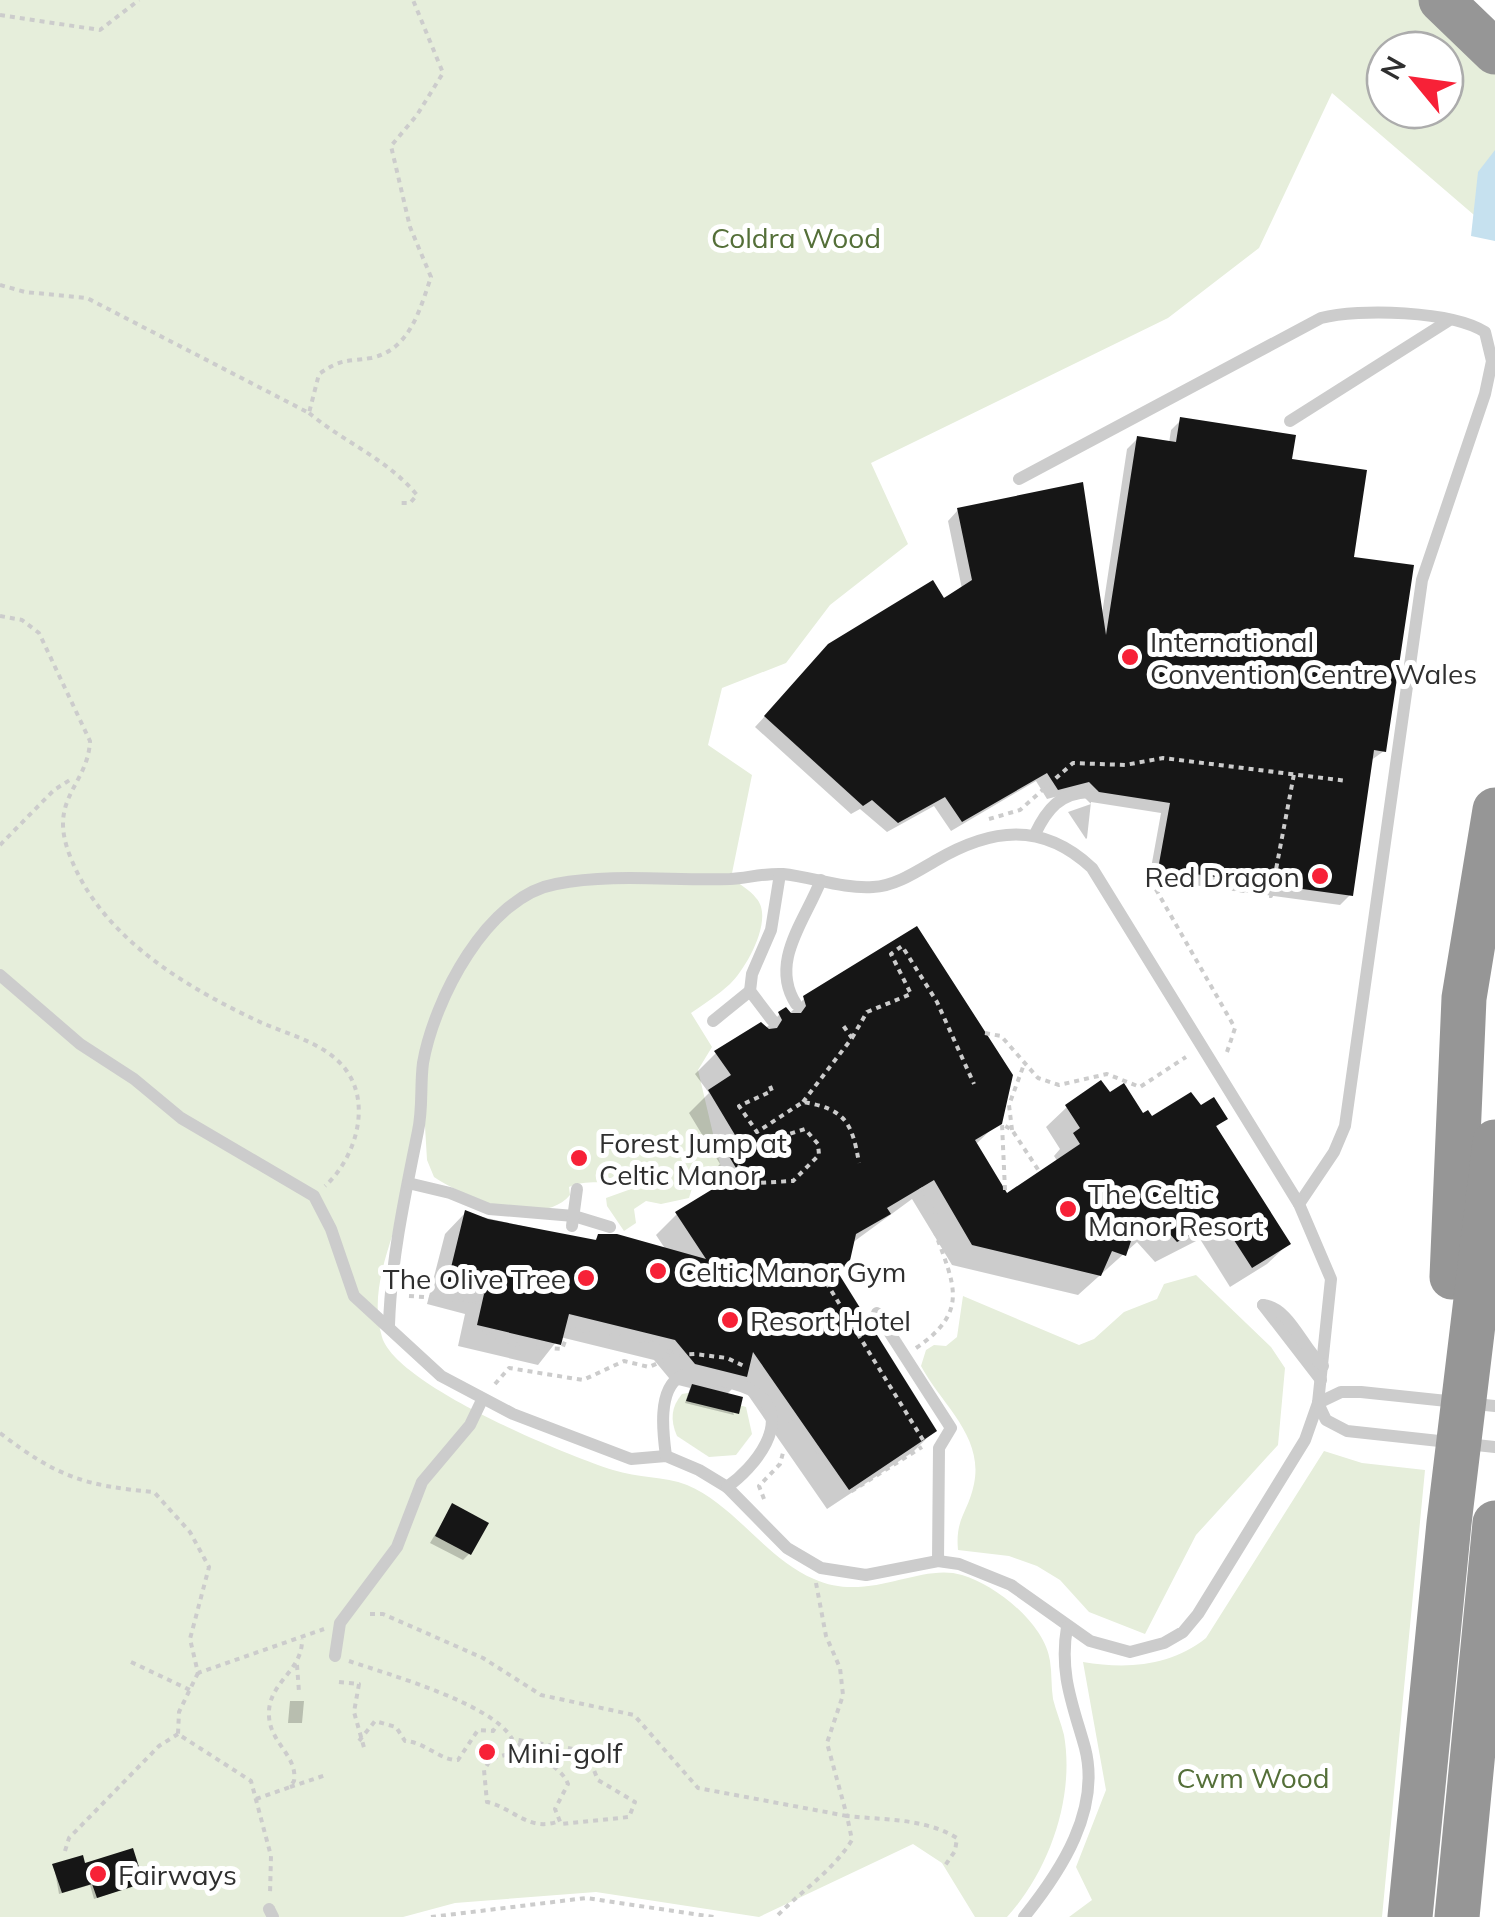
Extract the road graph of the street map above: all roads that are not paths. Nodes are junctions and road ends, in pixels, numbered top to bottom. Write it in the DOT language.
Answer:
graph roads {
  1 [pos="1441,0"];
  2 [pos="1458,0"];
  3 [pos="1495,27"];
  4 [pos="1495,52"];
  5 [pos="1449,320"];
  6 [pos="1290,421"];
  7 [pos="1019,479"];
  8 [pos="1089,792"];
  9 [pos="1495,810"];
  10 [pos="1034,834"];
  11 [pos="780,874"];
  12 [pos="821,880"];
  13 [pos="0,975"];
  14 [pos="750,991"];
  15 [pos="796,1004"];
  16 [pos="772,1020"];
  17 [pos="714,1021"];
  18 [pos="1495,1142"];
  19 [pos="408,1184"];
  20 [pos="578,1189"];
  21 [pos="1299,1204"];
  22 [pos="573,1221"];
  23 [pos="610,1227"];
  24 [pos="877,1313"];
  25 [pos="389,1325"];
  26 [pos="1322,1373"];
  27 [pos="485,1401"];
  28 [pos="1318,1402"];
  29 [pos="1495,1406"];
  30 [pos="1495,1447"];
  31 [pos="666,1456"];
  32 [pos="727,1487"];
  33 [pos="1495,1523"];
  34 [pos="1449,1524"];
  35 [pos="938,1561"];
  36 [pos="1067,1628"];
  37 [pos="335,1656"];
  38 [pos="1495,1799"];
  39 [pos="1024,1917"];
  40 [pos="1410,1917"];
  41 [pos="1457,1917"];
  42 [pos="1482,1917"];
  1 -- 4 [label="highway"];
  2 -- 3 [label="highway"];
  5 -- 6 [label="lane"];
  5 -- 7 [label="lane"];
  5 -- 21 [label="lane"];
  8 -- 10 [label="lane"];
  9 -- 34 [label="highway"];
  10 -- 12 [label="lane"];
  10 -- 21 [label="lane"];
  11 -- 12 [label="lane"];
  11 -- 14 [label="lane"];
  11 -- 19 [label="lane"];
  12 -- 15 [label="lane"];
  13 -- 25 [label="lane"];
  14 -- 16 [label="lane"];
  14 -- 17 [label="lane"];
  18 -- 34 [label="highway"];
  19 -- 22 [label="lane"];
  19 -- 25 [label="lane"];
  20 -- 22 [label="lane"];
  21 -- 26 [label="lane"];
  22 -- 23 [label="lane"];
  24 -- 35 [label="lane"];
  25 -- 27 [label="lane"];
  26 -- 26 [label="lane"];
  26 -- 28 [label="lane"];
  27 -- 31 [label="lane"];
  27 -- 37 [label="lane"];
  28 -- 29 [label="lane"];
  28 -- 30 [label="lane"];
  28 -- 36 [label="lane"];
  31 -- 32 [label="lane"];
  31 -- 32 [label="lane"];
  32 -- 35 [label="lane"];
  33 -- 41 [label="highway"];
  34 -- 40 [label="highway"];
  35 -- 36 [label="lane"];
  36 -- 39 [label="lane"];
  38 -- 42 [label="highway"];
}
